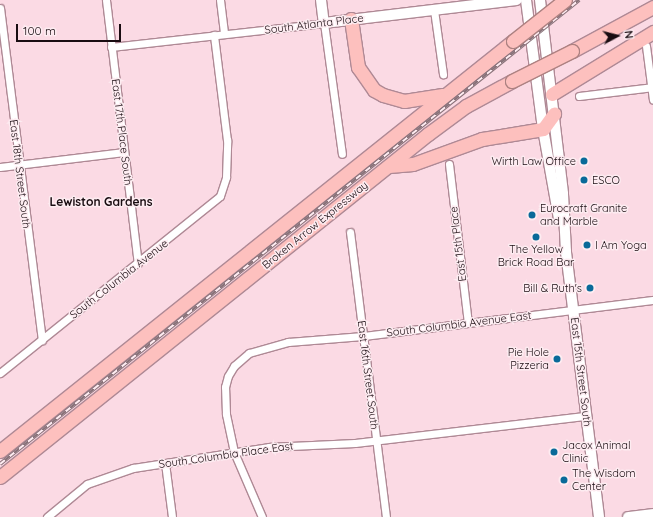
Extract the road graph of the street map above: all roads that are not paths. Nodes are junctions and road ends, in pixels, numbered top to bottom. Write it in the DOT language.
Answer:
graph roads {
  1 [pos="106,0"];
  2 [pos="220,0"];
  3 [pos="321,0"];
  4 [pos="517,0"];
  5 [pos="526,0"];
  6 [pos="540,0"];
  7 [pos="565,0"];
  8 [pos="653,7"];
  9 [pos="0,8"];
  10 [pos="434,10"];
  11 [pos="350,19"];
  12 [pos="324,23"];
  13 [pos="653,32"];
  14 [pos="224,34"];
  15 [pos="214,35"];
  16 [pos="646,46"];
  17 [pos="111,47"];
  18 [pos="443,74"];
  19 [pos="652,87"];
  20 [pos="446,94"];
  21 [pos="552,94"];
  22 [pos="579,96"];
  23 [pos="653,100"];
  24 [pos="554,114"];
  25 [pos="543,129"];
  26 [pos="124,152"];
  27 [pos="342,154"];
  28 [pos="449,164"];
  29 [pos="19,165"];
  30 [pos="389,166"];
  31 [pos="0,167"];
  32 [pos="350,232"];
  33 [pos="566,252"];
  34 [pos="138,264"];
  35 [pos="653,300"];
  36 [pos="573,310"];
  37 [pos="468,323"];
  38 [pos="363,336"];
  39 [pos="42,340"];
  40 [pos="0,373"];
  41 [pos="586,416"];
  42 [pos="376,441"];
  43 [pos="0,451"];
  44 [pos="234,452"];
  45 [pos="165,463"];
  46 [pos="0,477"];
  47 [pos="653,514"];
  48 [pos="47,517"];
  49 [pos="172,517"];
  50 [pos="262,517"];
  51 [pos="386,517"];
  52 [pos="599,517"];
  53 [pos="628,517"];
  1 -- 17 [label="street, East 17th Place South"];
  2 -- 14 [label="street"];
  3 -- 12 [label="main road"];
  4 -- 10 [label="main road, South Atlanta Place"];
  5 -- 25 [label="main road, East 15th Street South"];
  6 -- 21 [label="main road, East 15th Street South"];
  7 -- 20 [label="highway, Broken Arrow Expressway, bridge"];
  8 -- 30 [label="highway, Broken Arrow Expressway, bridge"];
  9 -- 29 [label="street, East 18th Street South"];
  10 -- 11 [label="main road, South Atlanta Place"];
  10 -- 18 [label="street"];
  11 -- 12 [label="main road, South Atlanta Place"];
  11 -- 20 [label="highway"];
  12 -- 14 [label="street, South Atlanta Place"];
  12 -- 27 [label="street"];
  13 -- 21 [label="highway"];
  14 -- 15 [label="street, South Atlanta Place"];
  15 -- 17 [label="street, South Atlanta Place"];
  15 -- 34 [label="street, South Columbia Avenue"];
  16 -- 19 [label="street"];
  17 -- 26 [label="street, East 17th Place South"];
  19 -- 22 [label="street"];
  19 -- 23 [label="street"];
  20 -- 43 [label="highway, Broken Arrow Expressway"];
  21 -- 24 [label="main road, East 15th Street South"];
  24 -- 25 [label="highway"];
  24 -- 33 [label="main road, East 15th Street South"];
  25 -- 30 [label="highway"];
  25 -- 33 [label="main road, East 15th Street South"];
  26 -- 29 [label="street"];
  26 -- 34 [label="street, East 17th Place South"];
  28 -- 37 [label="street, East 15th Place"];
  29 -- 31 [label="street"];
  29 -- 39 [label="street, East 18th Street South"];
  30 -- 46 [label="highway, Broken Arrow Expressway"];
  32 -- 38 [label="street, East 16th Street South"];
  33 -- 36 [label="main road, East 15th Street South"];
  34 -- 39 [label="street, South Columbia Avenue"];
  35 -- 36 [label="street, South Columbia Avenue East"];
  36 -- 37 [label="street, South Columbia Avenue East"];
  36 -- 41 [label="main road, East 15th Street South"];
  37 -- 38 [label="street, South Columbia Avenue East"];
  38 -- 42 [label="street, East 16th Street South"];
  38 -- 44 [label="street, South Columbia Avenue East"];
  39 -- 40 [label="street, South Columbia Avenue"];
  41 -- 42 [label="street, South Columbia Place East"];
  41 -- 52 [label="main road, East 15th Street South"];
  42 -- 44 [label="street, South Columbia Place East"];
  42 -- 51 [label="street, East 16th Street South"];
  44 -- 45 [label="street, South Columbia Place East"];
  44 -- 50 [label="street"];
  45 -- 48 [label="street, South Columbia Place East"];
  45 -- 49 [label="street"];
  47 -- 53 [label="main road"];
}
